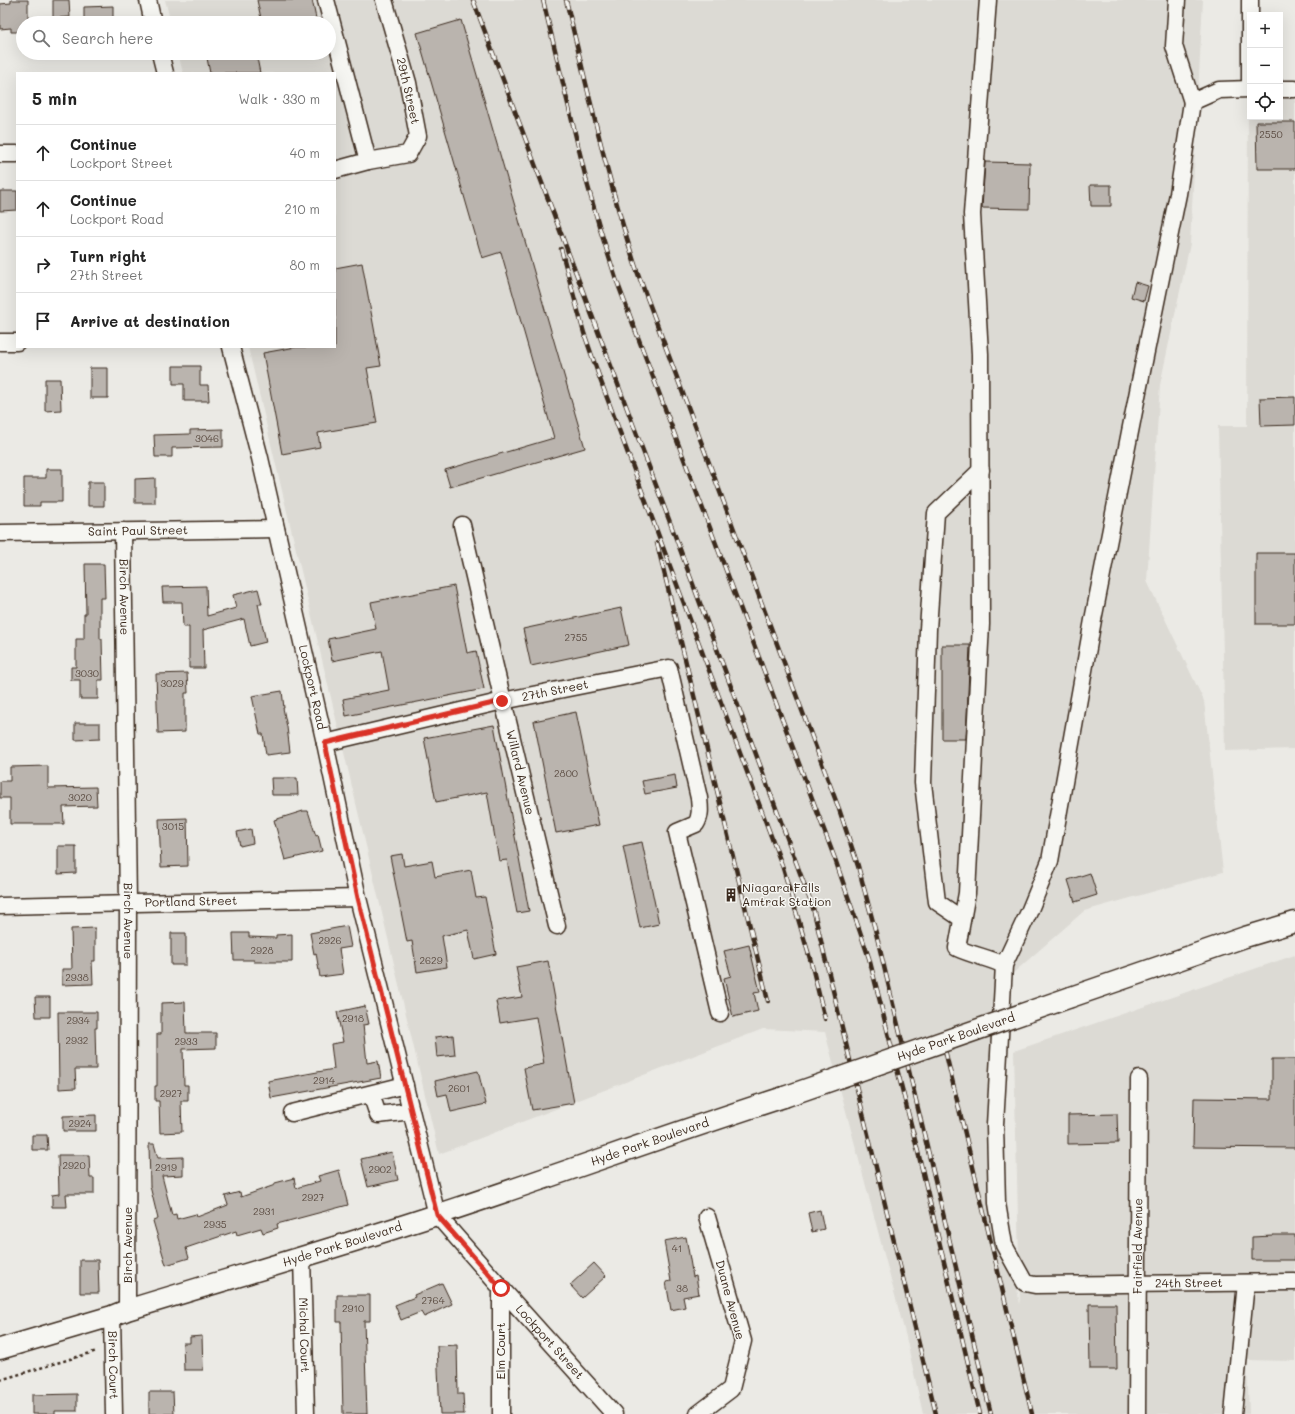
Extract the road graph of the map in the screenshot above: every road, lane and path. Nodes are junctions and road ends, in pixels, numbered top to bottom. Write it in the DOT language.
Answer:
graph roads {
  1 [pos="148,0"];
  2 [pos="326,0"];
  3 [pos="384,0"];
  4 [pos="988,0"];
  5 [pos="1177,0"];
  6 [pos="1250,0"];
  7 [pos="151,16"];
  8 [pos="330,16"];
  9 [pos="336,38"];
  10 [pos="162,60"];
  11 [pos="165,72"];
  12 [pos="1250,84"];
  13 [pos="1247,89"];
  14 [pos="1283,89"];
  15 [pos="1295,89"];
  16 [pos="1192,102"];
  17 [pos="0,154"];
  18 [pos="16,154"];
  19 [pos="368,161"];
  20 [pos="336,170"];
  21 [pos="0,342"];
  22 [pos="16,342"];
  23 [pos="231,348"];
  24 [pos="981,470"];
  25 [pos="462,525"];
  26 [pos="276,529"];
  27 [pos="123,531"];
  28 [pos="0,533"];
  29 [pos="502,701"];
  30 [pos="325,743"];
  31 [pos="358,898"];
  32 [pos="128,903"];
  33 [pos="0,906"];
  34 [pos="962,919"];
  35 [pos="1295,922"];
  36 [pos="557,926"];
  37 [pos="1004,965"];
  38 [pos="720,1013"];
  39 [pos="1139,1079"];
  40 [pos="405,1085"];
  41 [pos="371,1094"];
  42 [pos="411,1111"];
  43 [pos="292,1113"];
  44 [pos="437,1215"];
  45 [pos="707,1217"];
  46 [pos="302,1256"];
  47 [pos="1295,1282"];
  48 [pos="1246,1283"];
  49 [pos="1137,1284"];
  50 [pos="501,1288"];
  51 [pos="120,1313"];
  52 [pos="112,1347"];
  53 [pos="0,1349"];
  54 [pos="0,1380"];
  55 [pos="114,1414"];
  56 [pos="306,1414"];
  57 [pos="501,1414"];
  58 [pos="614,1414"];
  59 [pos="698,1414"];
  60 [pos="1136,1414"];
  61 [pos="1233,1414"];
  1 -- 7 [label="street"];
  2 -- 8 [label="street"];
  3 -- 19 [label="street, 29th Street"];
  4 -- 24 [label="street"];
  5 -- 16 [label="street"];
  6 -- 12 [label="street"];
  9 -- 19 [label="street"];
  10 -- 11 [label="street"];
  13 -- 16 [label="street"];
  14 -- 15 [label="street"];
  16 -- 37 [label="street"];
  17 -- 18 [label="street"];
  19 -- 20 [label="street, 29th Street"];
  21 -- 22 [label="street"];
  23 -- 26 [label="street, Lockport Road"];
  24 -- 34 [label="street"];
  24 -- 34 [label="street"];
  25 -- 29 [label="street, Willard Avenue"];
  26 -- 27 [label="street, Saint Paul Street"];
  26 -- 30 [label="street, Lockport Road"];
  27 -- 28 [label="street, Saint Paul Street"];
  27 -- 32 [label="street, Birch Avenue"];
  29 -- 30 [label="street, 27th Street"];
  29 -- 36 [label="street, Willard Avenue"];
  29 -- 38 [label="street, 27th Street"];
  30 -- 31 [label="street, Lockport Road"];
  31 -- 32 [label="street, Portland Street"];
  31 -- 40 [label="street, Lockport Road"];
  32 -- 33 [label="street, Portland Street"];
  32 -- 51 [label="street, Birch Avenue"];
  34 -- 37 [label="street"];
  35 -- 44 [label="main road, Hyde Park Boulevard, bridge"];
  37 -- 49 [label="street, 24th Street"];
  39 -- 49 [label="street, Fairfield Avenue"];
  40 -- 41 [label="street"];
  40 -- 42 [label="street, Lockport Road"];
  41 -- 42 [label="street"];
  41 -- 43 [label="street"];
  42 -- 44 [label="street, Lockport Road"];
  44 -- 46 [label="main road, Hyde Park Boulevard"];
  44 -- 50 [label="street, Lockport Street"];
  45 -- 59 [label="street, Duane Avenue"];
  46 -- 51 [label="main road, Hyde Park Boulevard"];
  46 -- 56 [label="street, Michal Court"];
  47 -- 48 [label="street, 24th Street"];
  48 -- 49 [label="street, 24th Street"];
  48 -- 61 [label="street"];
  49 -- 60 [label="street, Fairfield Avenue"];
  50 -- 57 [label="street, Elm Court"];
  50 -- 58 [label="street, Lockport Street"];
  51 -- 52 [label="street, Birch Court"];
  51 -- 53 [label="main road, Hyde Park Boulevard"];
  52 -- 54 [label="path"];
  52 -- 55 [label="street, Birch Court"];
}
